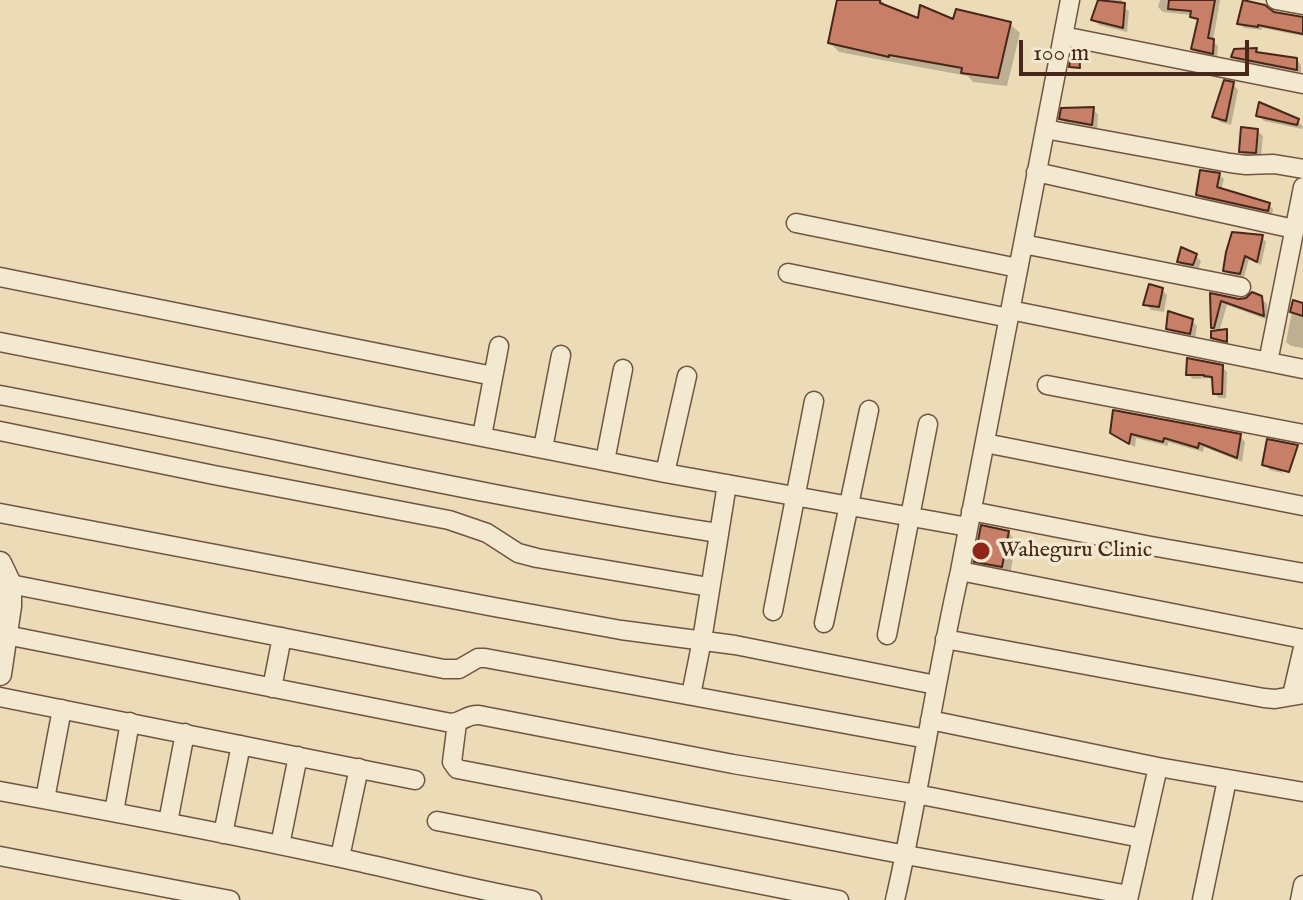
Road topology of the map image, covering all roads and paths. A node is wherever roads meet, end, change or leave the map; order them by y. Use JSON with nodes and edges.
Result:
{"nodes":[{"id":1,"x":1070,"y":0,"type":"edge"},
{"id":2,"x":1276,"y":0,"type":"edge"},
{"id":3,"x":1303,"y":5,"type":"edge"},
{"id":4,"x":1063,"y":36,"type":"junction"},
{"id":5,"x":1303,"y":84,"type":"edge"},
{"id":6,"x":1045,"y":129,"type":"junction"},
{"id":7,"x":1303,"y":169,"type":"edge"},
{"id":8,"x":1036,"y":172,"type":"junction"},
{"id":9,"x":1303,"y":187,"type":"edge"},
{"id":10,"x":796,"y":223,"type":"dead end"},
{"id":11,"x":1294,"y":229,"type":"junction"},
{"id":12,"x":1023,"y":244,"type":"junction"},
{"id":13,"x":1018,"y":268,"type":"junction"},
{"id":14,"x":788,"y":273,"type":"dead end"},
{"id":15,"x":0,"y":277,"type":"edge"},
{"id":16,"x":1241,"y":287,"type":"dead end"},
{"id":17,"x":1009,"y":314,"type":"junction"},
{"id":18,"x":0,"y":342,"type":"edge"},
{"id":19,"x":499,"y":346,"type":"dead end"},
{"id":20,"x":561,"y":355,"type":"dead end"},
{"id":21,"x":1268,"y":362,"type":"junction"},
{"id":22,"x":623,"y":369,"type":"dead end"},
{"id":23,"x":1303,"y":369,"type":"edge"},
{"id":24,"x":493,"y":376,"type":"junction"},
{"id":25,"x":687,"y":376,"type":"dead end"},
{"id":26,"x":1047,"y":385,"type":"dead end"},
{"id":27,"x":0,"y":395,"type":"edge"},
{"id":28,"x":814,"y":401,"type":"dead end"},
{"id":29,"x":869,"y":410,"type":"dead end"},
{"id":30,"x":928,"y":424,"type":"dead end"},
{"id":31,"x":0,"y":431,"type":"edge"},
{"id":32,"x":1303,"y":434,"type":"edge"},
{"id":33,"x":482,"y":436,"type":"junction"},
{"id":34,"x":985,"y":443,"type":"junction"},
{"id":35,"x":543,"y":448,"type":"junction"},
{"id":36,"x":605,"y":461,"type":"junction"},
{"id":37,"x":665,"y":473,"type":"junction"},
{"id":38,"x":727,"y":484,"type":"junction"},
{"id":39,"x":796,"y":497,"type":"junction"},
{"id":40,"x":849,"y":506,"type":"junction"},
{"id":41,"x":1303,"y":506,"type":"edge"},
{"id":42,"x":0,"y":513,"type":"edge"},
{"id":43,"x":910,"y":517,"type":"junction"},
{"id":44,"x":969,"y":519,"type":"junction"},
{"id":45,"x":718,"y":533,"type":"junction"},
{"id":46,"x":0,"y":563,"type":"edge"},
{"id":47,"x":960,"y":571,"type":"junction"},
{"id":48,"x":1303,"y":573,"type":"edge"},
{"id":49,"x":5,"y":583,"type":"edge"},
{"id":50,"x":709,"y":587,"type":"junction"},
{"id":51,"x":773,"y":611,"type":"dead end"},
{"id":52,"x":824,"y":623,"type":"dead end"},
{"id":53,"x":6,"y":635,"type":"junction"},
{"id":54,"x":887,"y":635,"type":"dead end"},
{"id":55,"x":282,"y":637,"type":"junction"},
{"id":56,"x":945,"y":639,"type":"junction"},
{"id":57,"x":1303,"y":639,"type":"edge"},
{"id":58,"x":702,"y":640,"type":"junction"},
{"id":59,"x":1303,"y":648,"type":"edge"},
{"id":60,"x":0,"y":674,"type":"edge"},
{"id":61,"x":936,"y":685,"type":"junction"},
{"id":62,"x":272,"y":688,"type":"junction"},
{"id":63,"x":1297,"y":694,"type":"edge"},
{"id":64,"x":691,"y":695,"type":"junction"},
{"id":65,"x":0,"y":697,"type":"edge"},
{"id":66,"x":62,"y":709,"type":"junction"},
{"id":67,"x":930,"y":720,"type":"junction"},
{"id":68,"x":130,"y":722,"type":"junction"},
{"id":69,"x":457,"y":723,"type":"junction"},
{"id":70,"x":185,"y":733,"type":"junction"},
{"id":71,"x":927,"y":739,"type":"junction"},
{"id":72,"x":241,"y":745,"type":"junction"},
{"id":73,"x":298,"y":756,"type":"junction"},
{"id":74,"x":1158,"y":767,"type":"junction"},
{"id":75,"x":359,"y":768,"type":"junction"},
{"id":76,"x":415,"y":780,"type":"dead end"},
{"id":77,"x":1227,"y":780,"type":"junction"},
{"id":78,"x":0,"y":791,"type":"edge"},
{"id":79,"x":1303,"y":792,"type":"edge"},
{"id":80,"x":916,"y":794,"type":"junction"},
{"id":81,"x":45,"y":799,"type":"junction"},
{"id":82,"x":114,"y":812,"type":"junction"},
{"id":83,"x":437,"y":821,"type":"dead end"},
{"id":84,"x":168,"y":822,"type":"junction"},
{"id":85,"x":223,"y":834,"type":"junction"},
{"id":86,"x":1141,"y":838,"type":"junction"},
{"id":87,"x":280,"y":845,"type":"junction"},
{"id":88,"x":906,"y":855,"type":"junction"},
{"id":89,"x":0,"y":856,"type":"edge"},
{"id":90,"x":340,"y":857,"type":"junction"},
{"id":91,"x":1303,"y":885,"type":"edge"},
{"id":92,"x":1128,"y":898,"type":"edge"},
{"id":93,"x":230,"y":900,"type":"edge"},
{"id":94,"x":532,"y":900,"type":"edge"},
{"id":95,"x":839,"y":900,"type":"edge"},
{"id":96,"x":895,"y":900,"type":"edge"},
{"id":97,"x":1202,"y":900,"type":"edge"},
{"id":98,"x":1300,"y":900,"type":"edge"}],
"edges":[{"from":1,"to":4,"type":"street"},
{"from":2,"to":3,"type":"street"},
{"from":4,"to":5,"type":"street"},
{"from":4,"to":6,"type":"street"},
{"from":6,"to":7,"type":"street"},
{"from":6,"to":8,"type":"street"},
{"from":8,"to":11,"type":"street"},
{"from":8,"to":12,"type":"street"},
{"from":9,"to":11,"type":"street"},
{"from":10,"to":13,"type":"street"},
{"from":11,"to":21,"type":"street"},
{"from":12,"to":13,"type":"street"},
{"from":12,"to":16,"type":"street"},
{"from":13,"to":17,"type":"street"},
{"from":14,"to":17,"type":"street"},
{"from":15,"to":24,"type":"street"},
{"from":17,"to":21,"type":"street"},
{"from":17,"to":34,"type":"street"},
{"from":18,"to":33,"type":"street"},
{"from":19,"to":24,"type":"street"},
{"from":20,"to":35,"type":"street"},
{"from":21,"to":23,"type":"street"},
{"from":22,"to":36,"type":"street"},
{"from":24,"to":33,"type":"street"},
{"from":25,"to":37,"type":"street"},
{"from":26,"to":32,"type":"street"},
{"from":27,"to":45,"type":"street"},
{"from":28,"to":39,"type":"street"},
{"from":29,"to":40,"type":"street"},
{"from":30,"to":43,"type":"street"},
{"from":31,"to":50,"type":"street"},
{"from":33,"to":35,"type":"street"},
{"from":34,"to":41,"type":"street"},
{"from":34,"to":44,"type":"street"},
{"from":35,"to":36,"type":"street"},
{"from":36,"to":37,"type":"street"},
{"from":37,"to":38,"type":"street"},
{"from":38,"to":39,"type":"street"},
{"from":38,"to":45,"type":"street"},
{"from":39,"to":40,"type":"street"},
{"from":39,"to":51,"type":"street"},
{"from":40,"to":43,"type":"street"},
{"from":40,"to":52,"type":"street"},
{"from":42,"to":58,"type":"street"},
{"from":43,"to":44,"type":"street"},
{"from":43,"to":54,"type":"street"},
{"from":44,"to":47,"type":"street"},
{"from":44,"to":48,"type":"street"},
{"from":45,"to":50,"type":"street"},
{"from":46,"to":49,"type":"street"},
{"from":47,"to":56,"type":"street"},
{"from":47,"to":57,"type":"street"},
{"from":49,"to":53,"type":"street"},
{"from":49,"to":55,"type":"street"},
{"from":50,"to":58,"type":"street"},
{"from":53,"to":60,"type":"street"},
{"from":53,"to":62,"type":"street"},
{"from":55,"to":62,"type":"street"},
{"from":55,"to":64,"type":"street"},
{"from":56,"to":61,"type":"street"},
{"from":56,"to":63,"type":"street"},
{"from":58,"to":61,"type":"street"},
{"from":58,"to":64,"type":"street"},
{"from":59,"to":63,"type":"street"},
{"from":61,"to":67,"type":"street"},
{"from":62,"to":69,"type":"street"},
{"from":64,"to":71,"type":"street"},
{"from":65,"to":66,"type":"street"},
{"from":66,"to":68,"type":"street"},
{"from":66,"to":81,"type":"street"},
{"from":67,"to":71,"type":"street"},
{"from":67,"to":74,"type":"street"},
{"from":68,"to":70,"type":"street"},
{"from":68,"to":82,"type":"street"},
{"from":69,"to":80,"type":"street"},
{"from":69,"to":88,"type":"street"},
{"from":70,"to":72,"type":"street"},
{"from":70,"to":84,"type":"street"},
{"from":71,"to":80,"type":"street"},
{"from":72,"to":73,"type":"street"},
{"from":72,"to":85,"type":"street"},
{"from":73,"to":75,"type":"street"},
{"from":73,"to":87,"type":"street"},
{"from":74,"to":77,"type":"street"},
{"from":74,"to":86,"type":"street"},
{"from":75,"to":76,"type":"street"},
{"from":75,"to":90,"type":"street"},
{"from":77,"to":79,"type":"street"},
{"from":77,"to":97,"type":"street"},
{"from":78,"to":81,"type":"street"},
{"from":80,"to":86,"type":"street"},
{"from":80,"to":88,"type":"street"},
{"from":81,"to":82,"type":"street"},
{"from":82,"to":84,"type":"street"},
{"from":83,"to":95,"type":"street"},
{"from":84,"to":85,"type":"street"},
{"from":85,"to":87,"type":"street"},
{"from":86,"to":92,"type":"street"},
{"from":87,"to":90,"type":"street"},
{"from":88,"to":92,"type":"street"},
{"from":88,"to":96,"type":"street"},
{"from":89,"to":93,"type":"street"},
{"from":90,"to":94,"type":"street"},
{"from":91,"to":98,"type":"street"}]}
